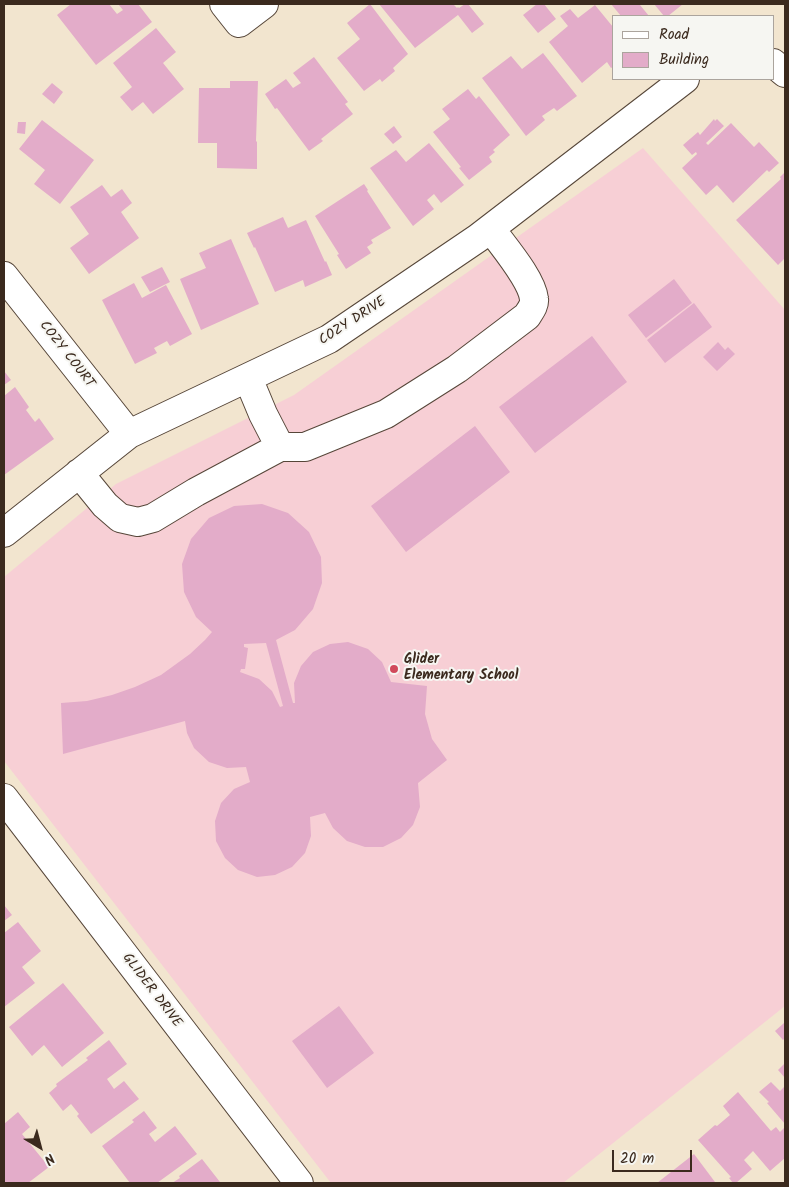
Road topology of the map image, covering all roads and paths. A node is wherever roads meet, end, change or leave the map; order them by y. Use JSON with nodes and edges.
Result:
{"nodes":[{"id":1,"x":224,"y":4,"type":"edge"},
{"id":2,"x":264,"y":4,"type":"edge"},
{"id":3,"x":774,"y":63,"type":"edge"},
{"id":4,"x":785,"y":73,"type":"edge"},
{"id":5,"x":684,"y":80,"type":"edge"},
{"id":6,"x":491,"y":229,"type":"junction"},
{"id":7,"x":4,"y":276,"type":"edge"},
{"id":8,"x":248,"y":378,"type":"junction"},
{"id":9,"x":129,"y":434,"type":"junction"},
{"id":10,"x":280,"y":447,"type":"junction"},
{"id":11,"x":79,"y":473,"type":"junction"},
{"id":12,"x":4,"y":533,"type":"edge"},
{"id":13,"x":4,"y":798,"type":"edge"},
{"id":14,"x":299,"y":1183,"type":"edge"}],
"edges":[{"from":1,"to":2,"type":"street"},
{"from":3,"to":4,"type":"street"},
{"from":5,"to":6,"type":"street","name":"COZY DRIVE"},
{"from":6,"to":8,"type":"street","name":"COZY DRIVE"},
{"from":6,"to":10,"type":"street"},
{"from":7,"to":9,"type":"street","name":"COZY COURT"},
{"from":8,"to":9,"type":"street","name":"COZY DRIVE"},
{"from":8,"to":10,"type":"street"},
{"from":9,"to":11,"type":"street","name":"COZY DRIVE"},
{"from":10,"to":11,"type":"street"},
{"from":11,"to":12,"type":"street","name":"COZY DRIVE"},
{"from":13,"to":14,"type":"street","name":"GLIDER DRIVE"}]}
